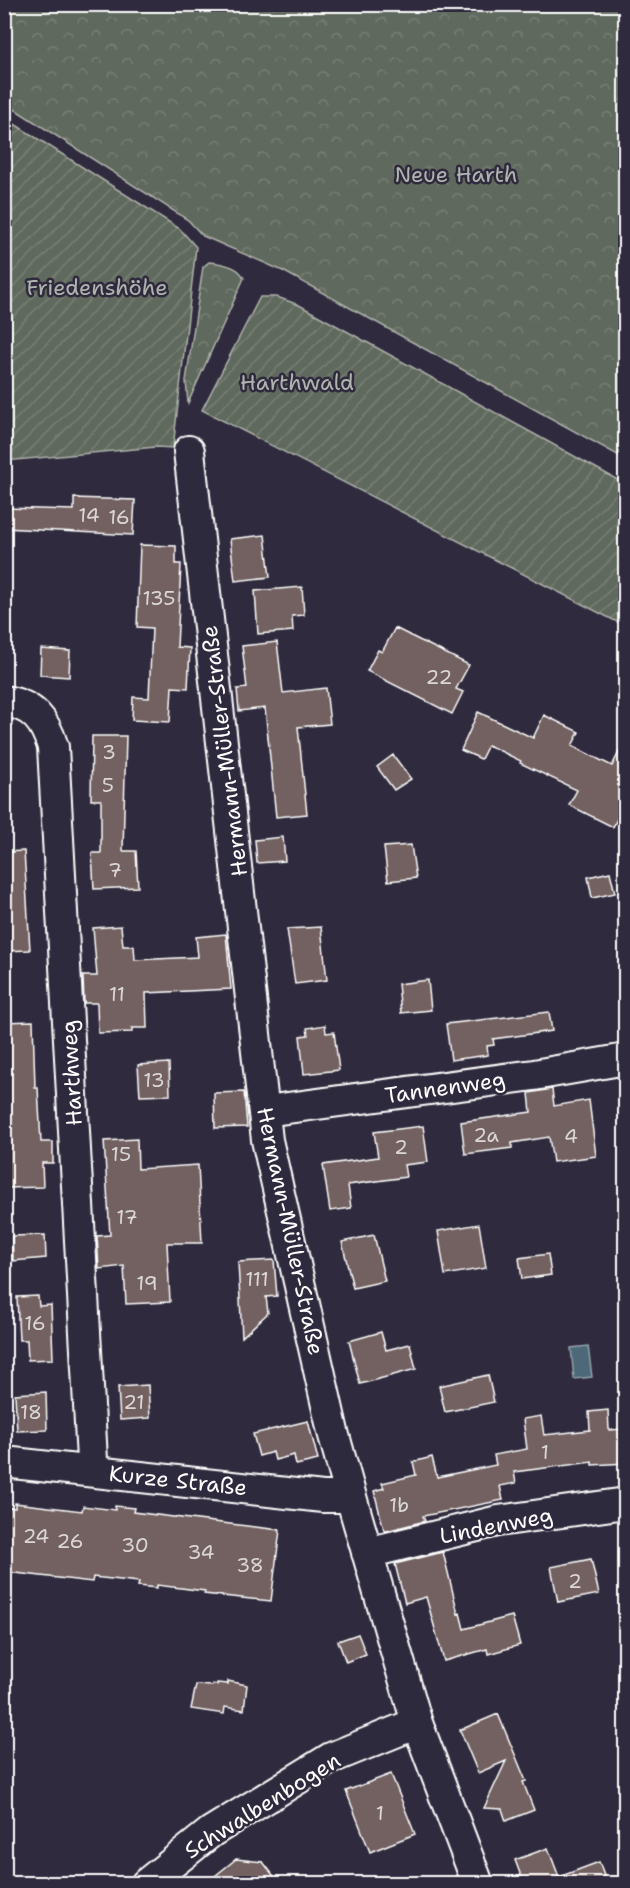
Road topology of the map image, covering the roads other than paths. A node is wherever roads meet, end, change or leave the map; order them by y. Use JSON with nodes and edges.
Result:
{"nodes":[{"id":1,"x":189,"y":451,"type":"dead end"},
{"id":2,"x":4,"y":702,"type":"edge"},
{"id":3,"x":626,"y":1059,"type":"edge"},
{"id":4,"x":265,"y":1111,"type":"junction"},
{"id":5,"x":4,"y":1462,"type":"edge"},
{"id":6,"x":91,"y":1471,"type":"junction"},
{"id":7,"x":351,"y":1497,"type":"junction"},
{"id":8,"x":626,"y":1503,"type":"edge"},
{"id":9,"x":367,"y":1554,"type":"junction"},
{"id":10,"x":417,"y":1723,"type":"junction"},
{"id":11,"x":156,"y":1881,"type":"edge"},
{"id":12,"x":478,"y":1884,"type":"edge"}],
"edges":[{"from":1,"to":4,"type":"street","name":"Hermann-Müller-Straße"},
{"from":2,"to":6,"type":"street","name":"Harthweg"},
{"from":3,"to":4,"type":"street","name":"Tannenweg"},
{"from":4,"to":7,"type":"street","name":"Hermann-Müller-Straße"},
{"from":5,"to":6,"type":"street","name":"Kurze Straße"},
{"from":6,"to":7,"type":"street","name":"Kurze Straße"},
{"from":7,"to":9,"type":"street","name":"Hermann-Müller-Straße"},
{"from":8,"to":9,"type":"street","name":"Lindenweg"},
{"from":9,"to":10,"type":"street","name":"Hermann-Müller-Straße"},
{"from":10,"to":11,"type":"street","name":"Schwalbenbogen"},
{"from":10,"to":12,"type":"street","name":"Hermann-Müller-Straße"}]}
